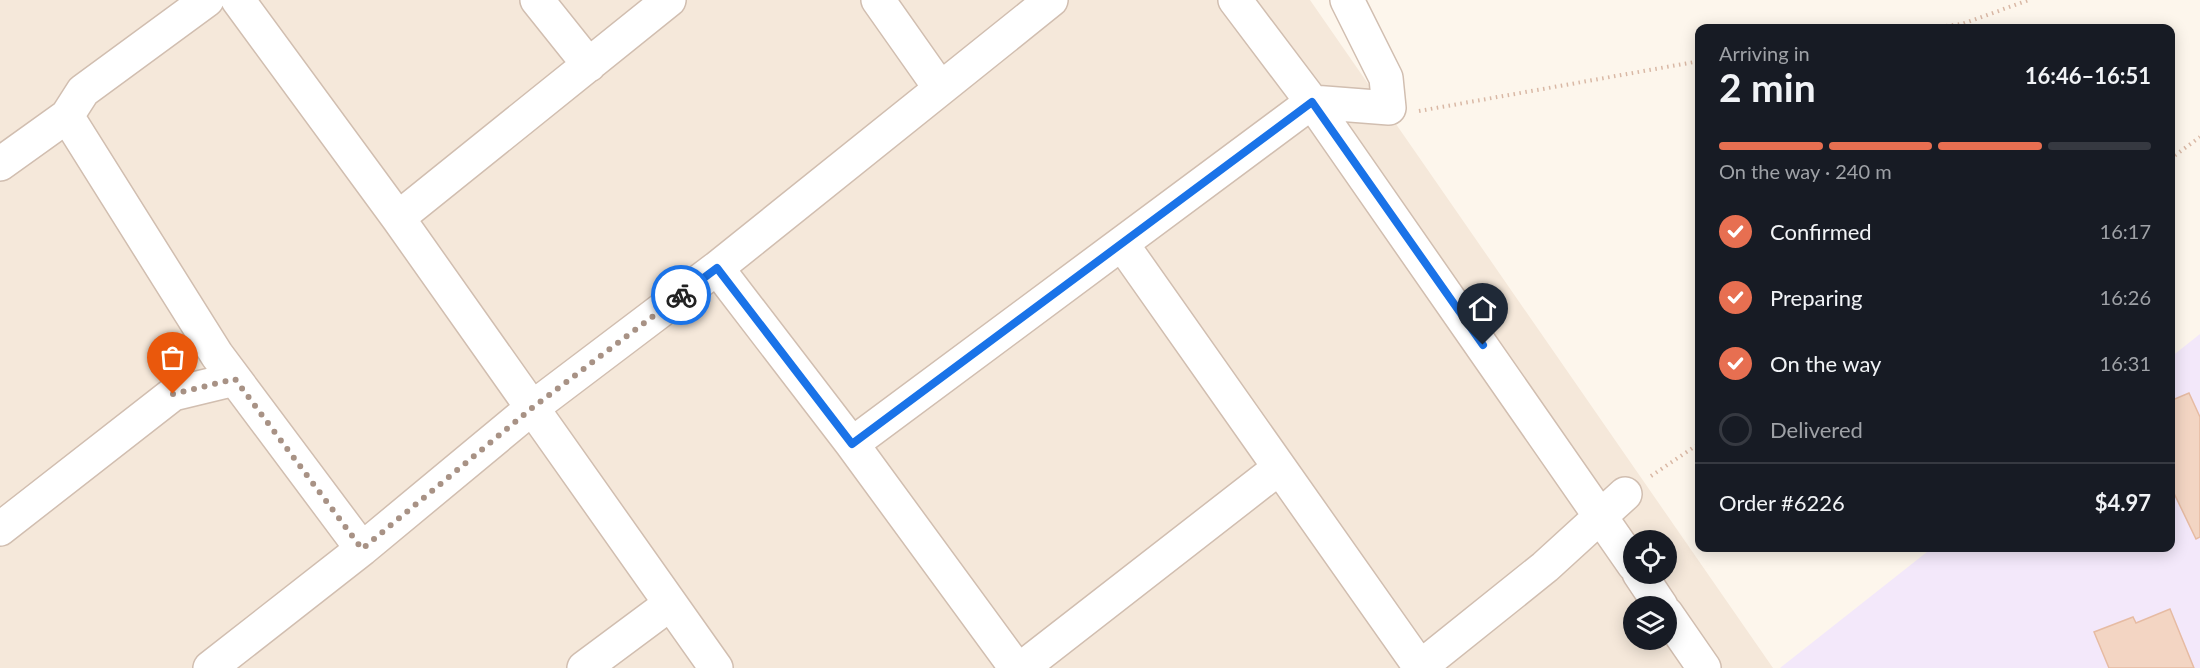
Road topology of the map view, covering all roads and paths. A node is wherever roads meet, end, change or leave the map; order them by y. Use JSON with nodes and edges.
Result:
{"nodes":[{"id":1,"x":207,"y":0,"type":"edge"},
{"id":2,"x":238,"y":0,"type":"edge"},
{"id":3,"x":537,"y":0,"type":"edge"},
{"id":4,"x":669,"y":0,"type":"edge"},
{"id":5,"x":878,"y":0,"type":"edge"},
{"id":6,"x":1051,"y":0,"type":"edge"},
{"id":7,"x":1234,"y":0,"type":"edge"},
{"id":8,"x":1347,"y":0,"type":"edge"},
{"id":9,"x":2029,"y":0,"type":"edge"},
{"id":10,"x":1962,"y":24,"type":"edge"},
{"id":11,"x":1695,"y":62,"type":"edge"},
{"id":12,"x":589,"y":65,"type":"junction"},
{"id":13,"x":940,"y":88,"type":"junction"},
{"id":14,"x":1312,"y":102,"type":"junction"},
{"id":15,"x":1389,"y":108,"type":"junction"},
{"id":16,"x":67,"y":116,"type":"junction"},
{"id":17,"x":2200,"y":137,"type":"edge"},
{"id":18,"x":2175,"y":155,"type":"edge"},
{"id":19,"x":0,"y":164,"type":"edge"},
{"id":20,"x":399,"y":218,"type":"junction"},
{"id":21,"x":1122,"y":244,"type":"junction"},
{"id":22,"x":717,"y":268,"type":"junction"},
{"id":23,"x":235,"y":379,"type":"junction"},
{"id":24,"x":532,"y":408,"type":"junction"},
{"id":25,"x":852,"y":444,"type":"junction"},
{"id":26,"x":1695,"y":446,"type":"edge"},
{"id":27,"x":1279,"y":468,"type":"junction"},
{"id":28,"x":1625,"y":494,"type":"joint"},
{"id":29,"x":1600,"y":517,"type":"junction"},
{"id":30,"x":0,"y":529,"type":"edge"},
{"id":31,"x":362,"y":549,"type":"junction"},
{"id":32,"x":1623,"y":550,"type":"edge"},
{"id":33,"x":670,"y":604,"type":"junction"},
{"id":34,"x":1677,"y":629,"type":"edge"},
{"id":35,"x":210,"y":668,"type":"edge"},
{"id":36,"x":584,"y":668,"type":"edge"},
{"id":37,"x":717,"y":668,"type":"edge"},
{"id":38,"x":1016,"y":668,"type":"edge"},
{"id":39,"x":1022,"y":668,"type":"edge"},
{"id":40,"x":1420,"y":668,"type":"edge"},
{"id":41,"x":1704,"y":668,"type":"edge"}],
"edges":[{"from":1,"to":16,"type":"street"},
{"from":2,"to":20,"type":"street"},
{"from":3,"to":12,"type":"street"},
{"from":4,"to":12,"type":"street"},
{"from":5,"to":13,"type":"street"},
{"from":6,"to":13,"type":"street"},
{"from":7,"to":14,"type":"street"},
{"from":8,"to":15,"type":"street"},
{"from":9,"to":10,"type":"path"},
{"from":11,"to":15,"type":"path"},
{"from":12,"to":20,"type":"street"},
{"from":13,"to":22,"type":"street"},
{"from":14,"to":15,"type":"street"},
{"from":14,"to":21,"type":"street"},
{"from":14,"to":29,"type":"street"},
{"from":16,"to":19,"type":"street"},
{"from":16,"to":23,"type":"street"},
{"from":17,"to":18,"type":"path"},
{"from":20,"to":24,"type":"street"},
{"from":21,"to":25,"type":"street"},
{"from":21,"to":27,"type":"street"},
{"from":22,"to":24,"type":"street"},
{"from":22,"to":25,"type":"street"},
{"from":23,"to":30,"type":"street"},
{"from":23,"to":31,"type":"street"},
{"from":24,"to":31,"type":"street"},
{"from":24,"to":33,"type":"street"},
{"from":25,"to":38,"type":"street"},
{"from":26,"to":28,"type":"path"},
{"from":27,"to":39,"type":"street"},
{"from":27,"to":40,"type":"street"},
{"from":28,"to":29,"type":"street"},
{"from":29,"to":32,"type":"street"},
{"from":29,"to":40,"type":"street"},
{"from":31,"to":35,"type":"street"},
{"from":33,"to":36,"type":"street"},
{"from":33,"to":37,"type":"street"},
{"from":34,"to":41,"type":"street"}]}
